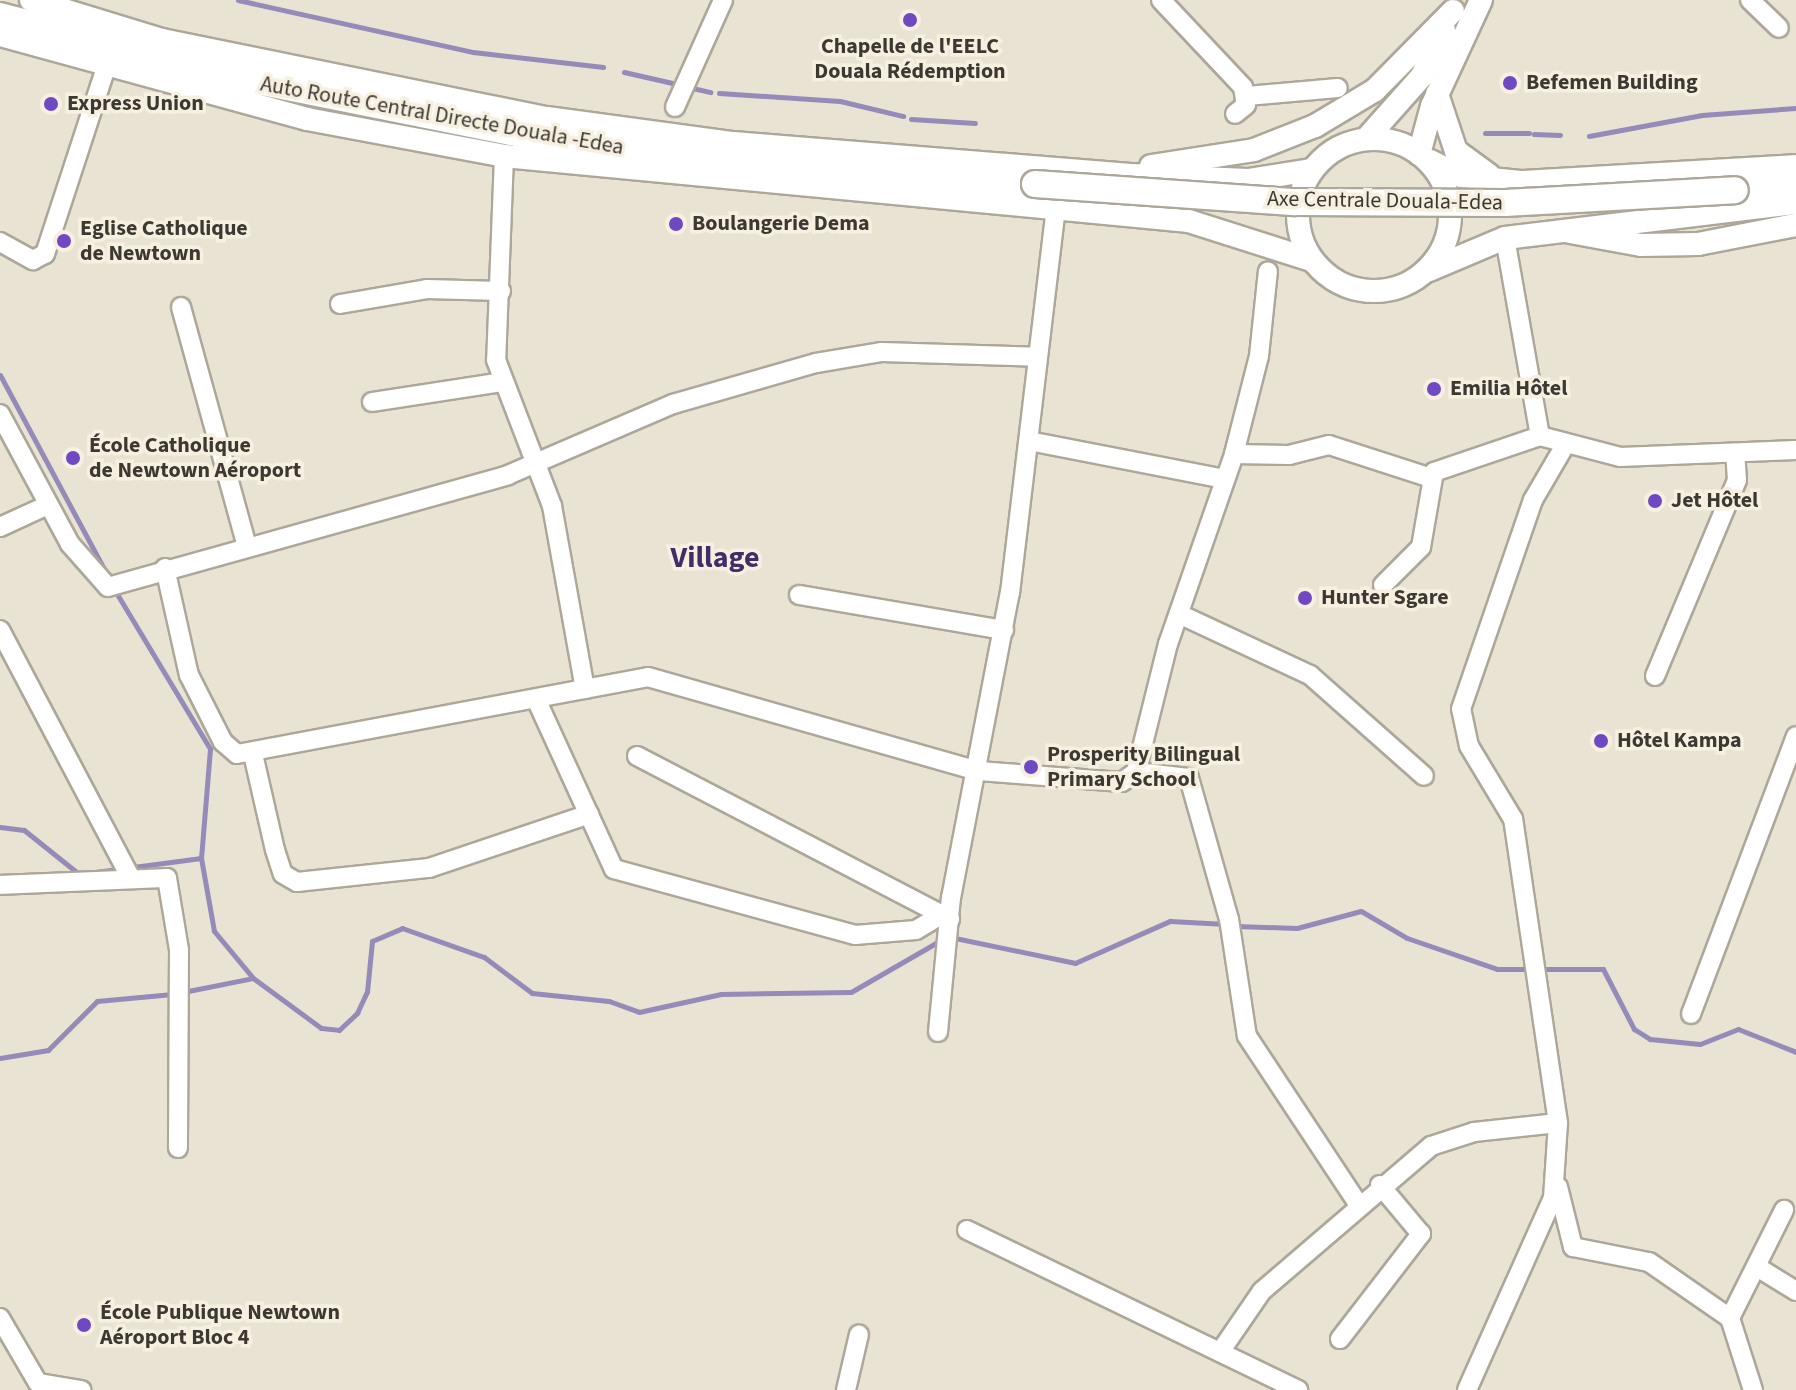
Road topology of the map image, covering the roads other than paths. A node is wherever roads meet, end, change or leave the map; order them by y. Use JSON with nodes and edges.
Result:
{"nodes":[{"id":1,"x":31,"y":0,"type":"edge"},
{"id":2,"x":723,"y":0,"type":"edge"},
{"id":3,"x":1161,"y":0,"type":"edge"},
{"id":4,"x":1481,"y":0,"type":"edge"},
{"id":5,"x":1750,"y":0,"type":"edge"},
{"id":6,"x":1456,"y":6,"type":"edge"},
{"id":7,"x":0,"y":16,"type":"edge"},
{"id":8,"x":1779,"y":28,"type":"dead end"},
{"id":9,"x":0,"y":35,"type":"edge"},
{"id":10,"x":106,"y":67,"type":"junction"},
{"id":11,"x":1338,"y":88,"type":"dead end"},
{"id":12,"x":1437,"y":94,"type":"junction"},
{"id":13,"x":1247,"y":96,"type":"junction"},
{"id":14,"x":675,"y":107,"type":"dead end"},
{"id":15,"x":1235,"y":114,"type":"dead end"},
{"id":16,"x":1366,"y":139,"type":"junction"},
{"id":17,"x":504,"y":156,"type":"junction"},
{"id":18,"x":1422,"y":156,"type":"junction"},
{"id":19,"x":1796,"y":166,"type":"edge"},
{"id":20,"x":1312,"y":170,"type":"junction"},
{"id":21,"x":1110,"y":173,"type":"junction"},
{"id":22,"x":1505,"y":181,"type":"junction"},
{"id":23,"x":1035,"y":184,"type":"joint"},
{"id":24,"x":1796,"y":186,"type":"edge"},
{"id":25,"x":1796,"y":203,"type":"edge"},
{"id":26,"x":1056,"y":210,"type":"junction"},
{"id":27,"x":1796,"y":225,"type":"edge"},
{"id":28,"x":1557,"y":229,"type":"junction"},
{"id":29,"x":1505,"y":238,"type":"junction"},
{"id":30,"x":0,"y":242,"type":"edge"},
{"id":31,"x":1311,"y":260,"type":"junction"},
{"id":32,"x":1268,"y":271,"type":"dead end"},
{"id":33,"x":1424,"y":272,"type":"junction"},
{"id":34,"x":501,"y":291,"type":"junction"},
{"id":35,"x":340,"y":304,"type":"dead end"},
{"id":36,"x":181,"y":307,"type":"dead end"},
{"id":37,"x":1037,"y":357,"type":"junction"},
{"id":38,"x":502,"y":382,"type":"junction"},
{"id":39,"x":372,"y":402,"type":"dead end"},
{"id":40,"x":0,"y":414,"type":"edge"},
{"id":41,"x":1540,"y":436,"type":"junction"},
{"id":42,"x":1029,"y":441,"type":"junction"},
{"id":43,"x":1564,"y":447,"type":"junction"},
{"id":44,"x":1796,"y":450,"type":"edge"},
{"id":45,"x":1234,"y":454,"type":"junction"},
{"id":46,"x":1735,"y":454,"type":"junction"},
{"id":47,"x":537,"y":464,"type":"junction"},
{"id":48,"x":1431,"y":478,"type":"junction"},
{"id":49,"x":1225,"y":479,"type":"junction"},
{"id":50,"x":48,"y":505,"type":"junction"},
{"id":51,"x":0,"y":527,"type":"edge"},
{"id":52,"x":247,"y":547,"type":"junction"},
{"id":53,"x":165,"y":568,"type":"junction"},
{"id":54,"x":1383,"y":585,"type":"dead end"},
{"id":55,"x":799,"y":595,"type":"dead end"},
{"id":56,"x":1179,"y":614,"type":"junction"},
{"id":57,"x":0,"y":630,"type":"edge"},
{"id":58,"x":1004,"y":630,"type":"junction"},
{"id":59,"x":1655,"y":676,"type":"dead end"},
{"id":60,"x":585,"y":689,"type":"junction"},
{"id":61,"x":536,"y":699,"type":"junction"},
{"id":62,"x":1796,"y":736,"type":"edge"},
{"id":63,"x":253,"y":754,"type":"junction"},
{"id":64,"x":637,"y":756,"type":"dead end"},
{"id":65,"x":979,"y":771,"type":"junction"},
{"id":66,"x":1136,"y":772,"type":"junction"},
{"id":67,"x":1424,"y":776,"type":"dead end"},
{"id":68,"x":589,"y":814,"type":"junction"},
{"id":69,"x":131,"y":878,"type":"junction"},
{"id":70,"x":0,"y":885,"type":"edge"},
{"id":71,"x":946,"y":917,"type":"junction"},
{"id":72,"x":1691,"y":1014,"type":"dead end"},
{"id":73,"x":938,"y":1032,"type":"dead end"},
{"id":74,"x":1558,"y":1123,"type":"junction"},
{"id":75,"x":178,"y":1148,"type":"dead end"},
{"id":76,"x":1558,"y":1184,"type":"junction"},
{"id":77,"x":1380,"y":1185,"type":"junction"},
{"id":78,"x":1358,"y":1204,"type":"junction"},
{"id":79,"x":1784,"y":1210,"type":"dead end"},
{"id":80,"x":967,"y":1230,"type":"dead end"},
{"id":81,"x":1757,"y":1267,"type":"junction"},
{"id":82,"x":1796,"y":1291,"type":"edge"},
{"id":83,"x":0,"y":1318,"type":"edge"},
{"id":84,"x":1730,"y":1318,"type":"junction"},
{"id":85,"x":859,"y":1334,"type":"dead end"},
{"id":86,"x":1340,"y":1339,"type":"dead end"},
{"id":87,"x":1220,"y":1352,"type":"junction"},
{"id":88,"x":38,"y":1386,"type":"edge"},
{"id":89,"x":81,"y":1390,"type":"edge"},
{"id":90,"x":846,"y":1390,"type":"edge"},
{"id":91,"x":1298,"y":1390,"type":"edge"},
{"id":92,"x":1467,"y":1390,"type":"edge"},
{"id":93,"x":1753,"y":1390,"type":"edge"}],
"edges":[{"from":1,"to":21,"type":"main road"},
{"from":2,"to":14,"type":"street"},
{"from":3,"to":13,"type":"street"},
{"from":4,"to":12,"type":"main road"},
{"from":5,"to":8,"type":"street"},
{"from":6,"to":16,"type":"main road"},
{"from":6,"to":21,"type":"main road"},
{"from":7,"to":23,"type":"highway","name":"Auto Route Central Directe Douala -Edea"},
{"from":9,"to":10,"type":"main road"},
{"from":10,"to":17,"type":"main road"},
{"from":10,"to":30,"type":"street"},
{"from":11,"to":13,"type":"street"},
{"from":12,"to":18,"type":"main road"},
{"from":12,"to":22,"type":"main road"},
{"from":13,"to":15,"type":"street"},
{"from":16,"to":18,"type":"main road"},
{"from":16,"to":20,"type":"main road"},
{"from":17,"to":26,"type":"main road"},
{"from":17,"to":34,"type":"street"},
{"from":18,"to":22,"type":"main road"},
{"from":18,"to":33,"type":"main road"},
{"from":19,"to":22,"type":"main road"},
{"from":20,"to":21,"type":"main road"},
{"from":20,"to":31,"type":"main road"},
{"from":23,"to":24,"type":"highway","name":"Axe Centrale Douala-Edea","bridge":true},
{"from":25,"to":28,"type":"main road"},
{"from":26,"to":31,"type":"main road"},
{"from":26,"to":37,"type":"street"},
{"from":27,"to":28,"type":"main road"},
{"from":28,"to":29,"type":"main road"},
{"from":29,"to":33,"type":"main road"},
{"from":29,"to":41,"type":"street"},
{"from":31,"to":33,"type":"main road"},
{"from":32,"to":45,"type":"street"},
{"from":34,"to":35,"type":"street"},
{"from":34,"to":38,"type":"street"},
{"from":36,"to":52,"type":"street"},
{"from":37,"to":42,"type":"street"},
{"from":37,"to":47,"type":"street"},
{"from":38,"to":39,"type":"street"},
{"from":38,"to":47,"type":"street"},
{"from":40,"to":50,"type":"street"},
{"from":41,"to":43,"type":"street"},
{"from":41,"to":48,"type":"street"},
{"from":42,"to":49,"type":"street"},
{"from":42,"to":58,"type":"street"},
{"from":43,"to":46,"type":"street"},
{"from":43,"to":74,"type":"street"},
{"from":44,"to":46,"type":"street"},
{"from":45,"to":48,"type":"street"},
{"from":45,"to":49,"type":"street"},
{"from":46,"to":59,"type":"street"},
{"from":47,"to":52,"type":"street"},
{"from":47,"to":60,"type":"street"},
{"from":48,"to":54,"type":"street"},
{"from":49,"to":56,"type":"street"},
{"from":50,"to":51,"type":"street"},
{"from":50,"to":53,"type":"street"},
{"from":52,"to":53,"type":"street"},
{"from":53,"to":63,"type":"street"},
{"from":55,"to":58,"type":"street"},
{"from":56,"to":66,"type":"street"},
{"from":56,"to":67,"type":"street"},
{"from":57,"to":69,"type":"street"},
{"from":58,"to":65,"type":"street"},
{"from":60,"to":61,"type":"street"},
{"from":60,"to":65,"type":"street"},
{"from":61,"to":63,"type":"street"},
{"from":61,"to":68,"type":"street"},
{"from":62,"to":72,"type":"street"},
{"from":63,"to":68,"type":"street"},
{"from":64,"to":71,"type":"street"},
{"from":65,"to":66,"type":"street"},
{"from":65,"to":71,"type":"street"},
{"from":66,"to":78,"type":"street"},
{"from":68,"to":71,"type":"street"},
{"from":69,"to":70,"type":"street"},
{"from":69,"to":75,"type":"street"},
{"from":71,"to":73,"type":"street"},
{"from":74,"to":76,"type":"street"},
{"from":74,"to":77,"type":"street"},
{"from":76,"to":84,"type":"street"},
{"from":76,"to":92,"type":"street"},
{"from":77,"to":78,"type":"street"},
{"from":77,"to":86,"type":"street"},
{"from":78,"to":87,"type":"street"},
{"from":79,"to":81,"type":"street"},
{"from":80,"to":87,"type":"street"},
{"from":81,"to":82,"type":"street"},
{"from":81,"to":84,"type":"street"},
{"from":83,"to":88,"type":"street"},
{"from":84,"to":93,"type":"street"},
{"from":85,"to":90,"type":"street"},
{"from":87,"to":91,"type":"street"},
{"from":88,"to":89,"type":"street"}]}
